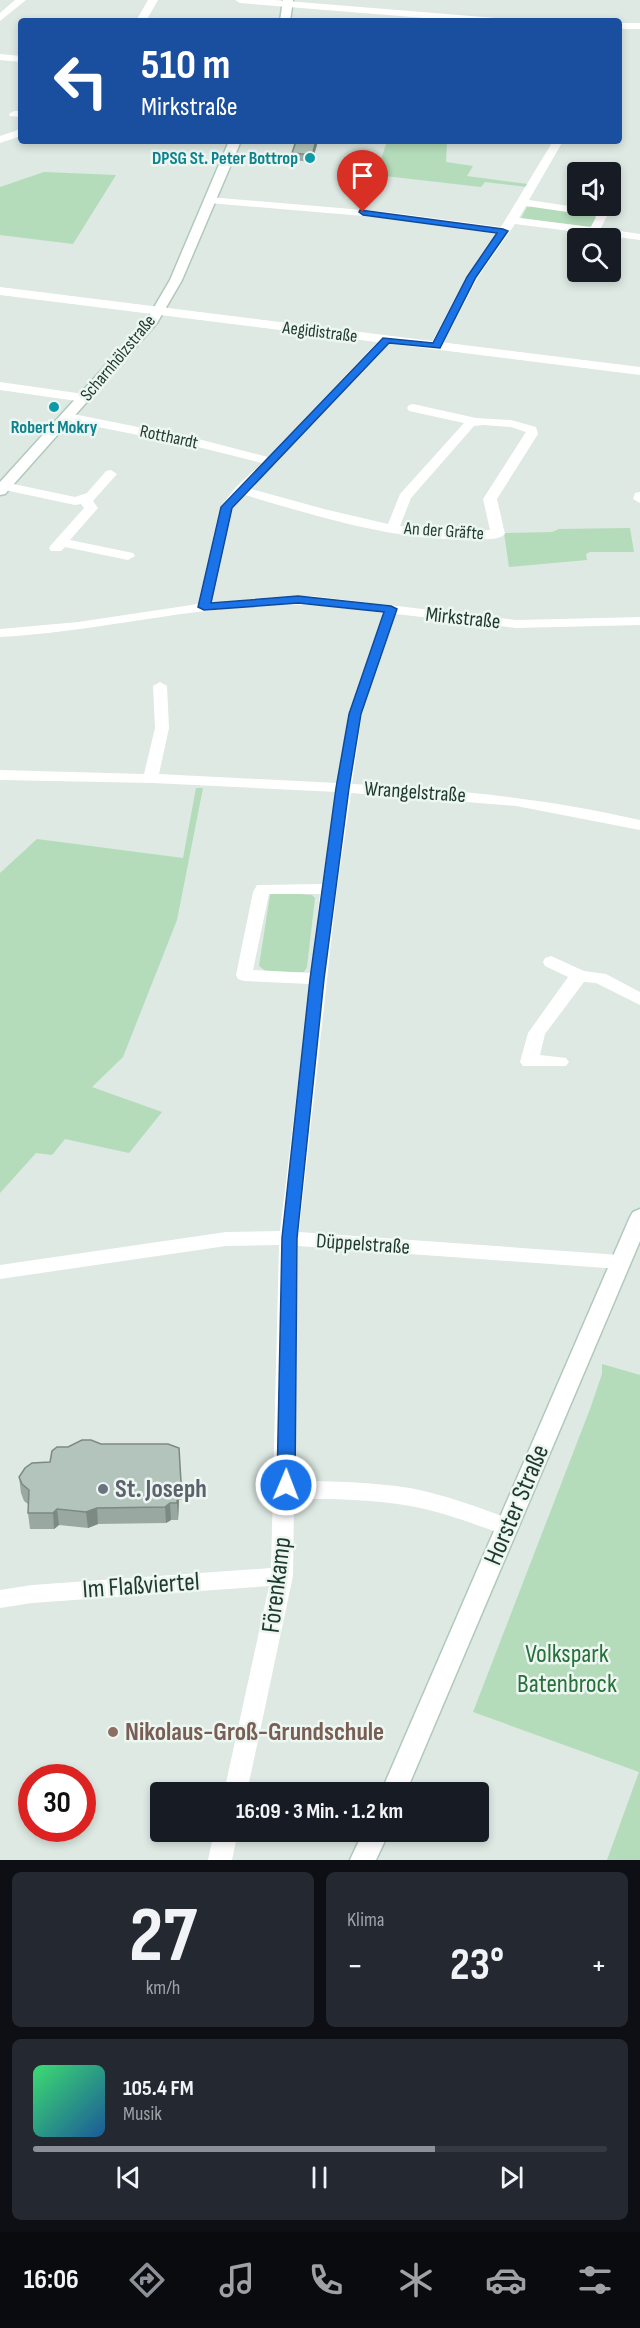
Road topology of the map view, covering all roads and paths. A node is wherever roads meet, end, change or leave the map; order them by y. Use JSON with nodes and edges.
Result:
{"nodes":[{"id":1,"x":21,"y":0,"type":"edge"},
{"id":2,"x":153,"y":0,"type":"edge"},
{"id":3,"x":240,"y":0,"type":"edge"},
{"id":4,"x":288,"y":2,"type":"edge"},
{"id":5,"x":0,"y":18,"type":"edge"},
{"id":6,"x":143,"y":18,"type":"edge"},
{"id":7,"x":285,"y":18,"type":"edge"},
{"id":8,"x":463,"y":18,"type":"edge"},
{"id":9,"x":622,"y":26,"type":"edge"},
{"id":10,"x":640,"y":26,"type":"edge"},
{"id":11,"x":0,"y":57,"type":"edge"},
{"id":12,"x":18,"y":60,"type":"edge"},
{"id":13,"x":18,"y":133,"type":"edge"},
{"id":14,"x":0,"y":140,"type":"edge"},
{"id":15,"x":234,"y":144,"type":"edge"},
{"id":16,"x":556,"y":144,"type":"edge"},
{"id":17,"x":209,"y":200,"type":"junction"},
{"id":18,"x":524,"y":202,"type":"junction"},
{"id":19,"x":512,"y":220,"type":"junction"},
{"id":20,"x":572,"y":228,"type":"edge"},
{"id":21,"x":596,"y":228,"type":"edge"},
{"id":22,"x":503,"y":231,"type":"junction"},
{"id":23,"x":621,"y":235,"type":"edge"},
{"id":24,"x":640,"y":237,"type":"edge"},
{"id":25,"x":0,"y":291,"type":"edge"},
{"id":26,"x":158,"y":311,"type":"junction"},
{"id":27,"x":386,"y":340,"type":"junction"},
{"id":28,"x":436,"y":346,"type":"junction"},
{"id":29,"x":640,"y":371,"type":"edge"},
{"id":30,"x":0,"y":386,"type":"edge"},
{"id":31,"x":84,"y":398,"type":"junction"},
{"id":32,"x":413,"y":408,"type":"dead end"},
{"id":33,"x":68,"y":417,"type":"junction"},
{"id":34,"x":474,"y":421,"type":"junction"},
{"id":35,"x":269,"y":461,"type":"junction"},
{"id":36,"x":111,"y":474,"type":"dead end"},
{"id":37,"x":2,"y":488,"type":"edge"},
{"id":38,"x":241,"y":490,"type":"junction"},
{"id":39,"x":85,"y":500,"type":"junction"},
{"id":40,"x":393,"y":527,"type":"junction"},
{"id":41,"x":128,"y":556,"type":"dead end"},
{"id":42,"x":204,"y":607,"type":"junction"},
{"id":43,"x":391,"y":609,"type":"junction"},
{"id":44,"x":640,"y":621,"type":"edge"},
{"id":45,"x":0,"y":633,"type":"edge"},
{"id":46,"x":160,"y":686,"type":"dead end"},
{"id":47,"x":0,"y":775,"type":"edge"},
{"id":48,"x":151,"y":778,"type":"junction"},
{"id":49,"x":343,"y":788,"type":"junction"},
{"id":50,"x":640,"y":825,"type":"edge"},
{"id":51,"x":329,"y":889,"type":"junction"},
{"id":52,"x":550,"y":962,"type":"dead end"},
{"id":53,"x":581,"y":976,"type":"junction"},
{"id":54,"x":317,"y":979,"type":"junction"},
{"id":55,"x":640,"y":999,"type":"edge"},
{"id":56,"x":560,"y":1062,"type":"dead end"},
{"id":57,"x":640,"y":1217,"type":"edge"},
{"id":58,"x":289,"y":1238,"type":"junction"},
{"id":59,"x":620,"y":1262,"type":"junction"},
{"id":60,"x":0,"y":1272,"type":"edge"},
{"id":61,"x":286,"y":1488,"type":"junction"},
{"id":62,"x":508,"y":1527,"type":"junction"},
{"id":63,"x":282,"y":1576,"type":"junction"},
{"id":64,"x":0,"y":1599,"type":"edge"},
{"id":65,"x":237,"y":1782,"type":"edge"},
{"id":66,"x":397,"y":1782,"type":"edge"},
{"id":67,"x":224,"y":1842,"type":"edge"},
{"id":68,"x":371,"y":1842,"type":"edge"},
{"id":69,"x":220,"y":1860,"type":"edge"},
{"id":70,"x":363,"y":1860,"type":"edge"}],
"edges":[{"from":1,"to":5,"type":"street"},
{"from":2,"to":6,"type":"street"},
{"from":3,"to":4,"type":"street"},
{"from":4,"to":7,"type":"main road"},
{"from":4,"to":8,"type":"street"},
{"from":9,"to":10,"type":"street"},
{"from":11,"to":12,"type":"street"},
{"from":13,"to":14,"type":"street"},
{"from":15,"to":17,"type":"main road","name":"Scharnhölzstraße"},
{"from":16,"to":18,"type":"street"},
{"from":17,"to":22,"type":"street"},
{"from":17,"to":26,"type":"main road","name":"Scharnhölzstraße"},
{"from":18,"to":19,"type":"street"},
{"from":18,"to":21,"type":"street"},
{"from":19,"to":20,"type":"street"},
{"from":19,"to":22,"type":"street"},
{"from":22,"to":28,"type":"street"},
{"from":23,"to":24,"type":"street"},
{"from":25,"to":26,"type":"main road","name":"Aegidistraße"},
{"from":26,"to":27,"type":"main road","name":"Aegidistraße"},
{"from":26,"to":31,"type":"main road","name":"Scharnhölzstraße"},
{"from":27,"to":28,"type":"main road","name":"Aegidistraße"},
{"from":27,"to":35,"type":"street"},
{"from":28,"to":29,"type":"main road","name":"Aegidistraße"},
{"from":30,"to":31,"type":"street"},
{"from":31,"to":33,"type":"main road","name":"Scharnhölzstraße"},
{"from":32,"to":34,"type":"street","name":"An der Gräfte"},
{"from":33,"to":35,"type":"street","name":"Rotthardt"},
{"from":33,"to":37,"type":"main road","name":"Scharnhölzstraße"},
{"from":34,"to":40,"type":"street","name":"An der Gräfte"},
{"from":34,"to":40,"type":"street","name":"An der Gräfte"},
{"from":35,"to":38,"type":"street"},
{"from":36,"to":39,"type":"street"},
{"from":37,"to":39,"type":"street"},
{"from":38,"to":40,"type":"street","name":"An der Gräfte"},
{"from":38,"to":42,"type":"street"},
{"from":39,"to":41,"type":"street"},
{"from":42,"to":43,"type":"street","name":"Mirkstraße"},
{"from":42,"to":45,"type":"street","name":"Mirkstraße"},
{"from":43,"to":44,"type":"street","name":"Mirkstraße"},
{"from":43,"to":49,"type":"street","name":"Förenkamp"},
{"from":46,"to":48,"type":"street"},
{"from":47,"to":48,"type":"street","name":"Wrangelstraße"},
{"from":48,"to":49,"type":"street","name":"Wrangelstraße"},
{"from":49,"to":50,"type":"street","name":"Wrangelstraße"},
{"from":49,"to":51,"type":"street","name":"Förenkamp"},
{"from":51,"to":54,"type":"street","name":"Förenkamp"},
{"from":51,"to":54,"type":"street"},
{"from":52,"to":53,"type":"street"},
{"from":53,"to":55,"type":"street"},
{"from":53,"to":56,"type":"street"},
{"from":54,"to":58,"type":"street","name":"Förenkamp"},
{"from":57,"to":59,"type":"main road","name":"Horster Straße"},
{"from":58,"to":59,"type":"street","name":"Düppelstraße"},
{"from":58,"to":60,"type":"street","name":"Düppelstraße"},
{"from":58,"to":61,"type":"street","name":"Förenkamp"},
{"from":59,"to":62,"type":"main road","name":"Horster Straße"},
{"from":61,"to":62,"type":"street"},
{"from":61,"to":63,"type":"street","name":"Förenkamp"},
{"from":62,"to":66,"type":"main road","name":"Horster Straße"},
{"from":63,"to":64,"type":"street","name":"Im Flaßviertel"},
{"from":63,"to":65,"type":"street","name":"Förenkamp"},
{"from":67,"to":69,"type":"street"},
{"from":68,"to":70,"type":"main road"}]}
